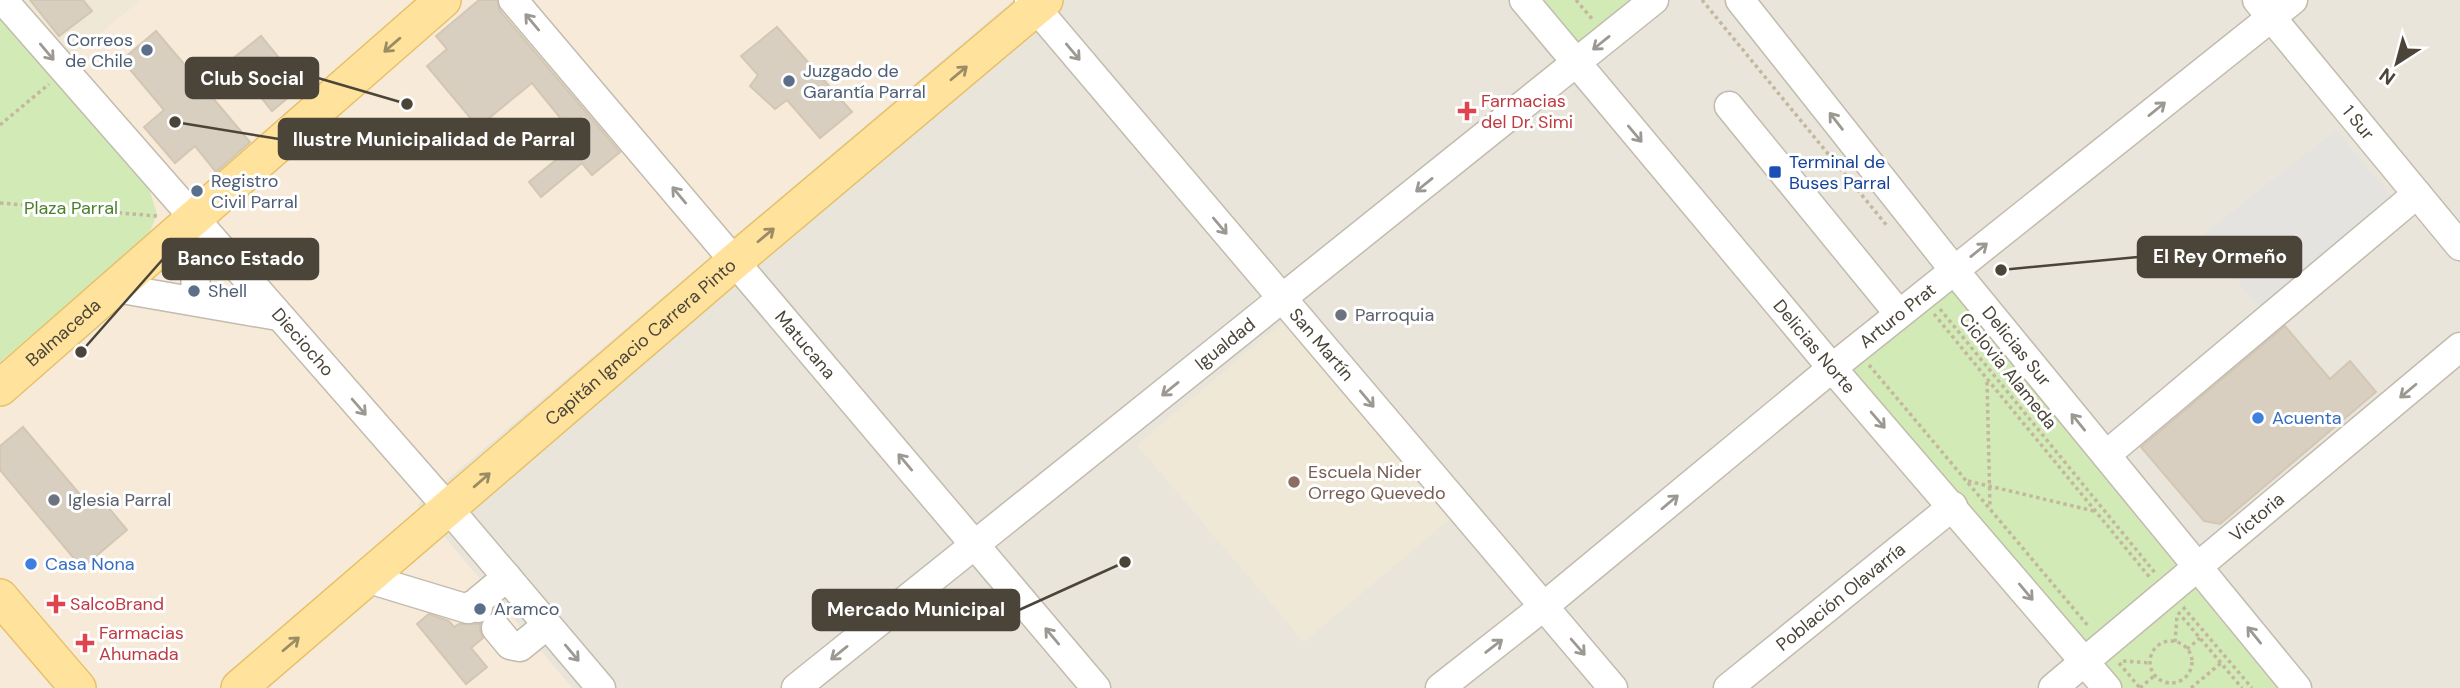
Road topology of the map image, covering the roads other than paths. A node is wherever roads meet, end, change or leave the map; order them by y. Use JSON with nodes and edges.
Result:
{"nodes":[{"id":1,"x":3,"y":0,"type":"edge"},
{"id":2,"x":443,"y":0,"type":"edge"},
{"id":3,"x":513,"y":0,"type":"edge"},
{"id":4,"x":1524,"y":0,"type":"edge"},
{"id":5,"x":1654,"y":0,"type":"edge"},
{"id":6,"x":1740,"y":0,"type":"edge"},
{"id":7,"x":1036,"y":3,"type":"edge"},
{"id":8,"x":2274,"y":6,"type":"edge"},
{"id":9,"x":1576,"y":63,"type":"junction"},
{"id":10,"x":1729,"y":106,"type":"dead end"},
{"id":11,"x":2417,"y":194,"type":"junction"},
{"id":12,"x":194,"y":220,"type":"junction"},
{"id":13,"x":2460,"y":246,"type":"edge"},
{"id":14,"x":735,"y":261,"type":"junction"},
{"id":15,"x":1954,"y":270,"type":"junction"},
{"id":16,"x":116,"y":288,"type":"junction"},
{"id":17,"x":1282,"y":299,"type":"junction"},
{"id":18,"x":196,"y":302,"type":"junction"},
{"id":19,"x":1899,"y":314,"type":"junction"},
{"id":20,"x":278,"y":316,"type":"junction"},
{"id":21,"x":2460,"y":347,"type":"edge"},
{"id":22,"x":1832,"y":368,"type":"junction"},
{"id":23,"x":0,"y":388,"type":"edge"},
{"id":24,"x":2106,"y":455,"type":"junction"},
{"id":25,"x":1953,"y":506,"type":"junction"},
{"id":26,"x":449,"y":509,"type":"junction"},
{"id":27,"x":975,"y":544,"type":"junction"},
{"id":28,"x":2198,"y":567,"type":"junction"},
{"id":29,"x":507,"y":577,"type":"junction"},
{"id":30,"x":369,"y":579,"type":"junction"},
{"id":31,"x":1543,"y":607,"type":"junction"},
{"id":32,"x":4,"y":616,"type":"edge"},
{"id":33,"x":487,"y":618,"type":"junction"},
{"id":34,"x":547,"y":625,"type":"junction"},
{"id":35,"x":2095,"y":653,"type":"junction"},
{"id":36,"x":51,"y":688,"type":"edge"},
{"id":37,"x":78,"y":688,"type":"edge"},
{"id":38,"x":239,"y":688,"type":"edge"},
{"id":39,"x":601,"y":688,"type":"edge"},
{"id":40,"x":796,"y":688,"type":"edge"},
{"id":41,"x":1096,"y":688,"type":"edge"},
{"id":42,"x":1440,"y":688,"type":"edge"},
{"id":43,"x":1613,"y":688,"type":"edge"},
{"id":44,"x":1728,"y":688,"type":"edge"},
{"id":45,"x":2053,"y":688,"type":"edge"},
{"id":46,"x":2108,"y":688,"type":"edge"},
{"id":47,"x":2297,"y":688,"type":"edge"}],
"edges":[{"from":1,"to":12,"type":"street","name":"Dieciocho","one_way":true},
{"from":2,"to":12,"type":"main road","name":"Balmaceda","one_way":true},
{"from":14,"to":3,"type":"street","name":"Matucana","one_way":true},
{"from":4,"to":9,"type":"street","name":"Delicias Norte"},
{"from":5,"to":9,"type":"street","name":"Igualdad","one_way":true},
{"from":15,"to":6,"type":"street","name":"Delicias Sur","one_way":true},
{"from":14,"to":7,"type":"main road","name":"Capitán Ignacio Carrera Pinto","one_way":true},
{"from":7,"to":17,"type":"street","name":"San Martín","one_way":true},
{"from":8,"to":11,"type":"street","name":"1 Sur"},
{"from":15,"to":8,"type":"street","name":"Arturo Prat","one_way":true},
{"from":9,"to":17,"type":"street","name":"Igualdad","one_way":true},
{"from":9,"to":22,"type":"street","name":"Delicias Norte","one_way":true},
{"from":10,"to":19,"type":"street"},
{"from":11,"to":13,"type":"street","name":"1 Sur"},
{"from":11,"to":24,"type":"street"},
{"from":12,"to":16,"type":"main road","name":"Balmaceda"},
{"from":12,"to":18,"type":"street"},
{"from":12,"to":20,"type":"street","name":"Dieciocho"},
{"from":26,"to":14,"type":"main road","name":"Capitán Ignacio Carrera Pinto","one_way":true},
{"from":27,"to":14,"type":"street","name":"Matucana","one_way":true},
{"from":15,"to":19,"type":"street","name":"Arturo Prat"},
{"from":24,"to":15,"type":"street","name":"Delicias Sur","one_way":true},
{"from":16,"to":18,"type":"street"},
{"from":16,"to":23,"type":"main road","name":"Balmaceda"},
{"from":17,"to":27,"type":"street","name":"Igualdad","one_way":true},
{"from":17,"to":31,"type":"street","name":"San Martín","one_way":true},
{"from":18,"to":20,"type":"street"},
{"from":19,"to":22,"type":"street","name":"Arturo Prat"},
{"from":20,"to":26,"type":"street","name":"Dieciocho","one_way":true},
{"from":21,"to":28,"type":"street","name":"Victoria","one_way":true},
{"from":22,"to":25,"type":"street","name":"Delicias Norte","one_way":true},
{"from":31,"to":22,"type":"street","name":"Arturo Prat","one_way":true},
{"from":24,"to":28,"type":"street","name":"Delicias Sur"},
{"from":25,"to":35,"type":"street","name":"Delicias Norte","one_way":true},
{"from":25,"to":44,"type":"street","name":"Población Olavarría"},
{"from":26,"to":29,"type":"street","name":"Dieciocho"},
{"from":26,"to":30,"type":"main road","name":"Capitán Ignacio Carrera Pinto"},
{"from":27,"to":40,"type":"street","name":"Igualdad","one_way":true},
{"from":41,"to":27,"type":"street","name":"Matucana","one_way":true},
{"from":28,"to":35,"type":"street","name":"Victoria"},
{"from":47,"to":28,"type":"street","name":"Delicias Sur","one_way":true},
{"from":29,"to":33,"type":"street"},
{"from":29,"to":34,"type":"street","name":"Dieciocho"},
{"from":30,"to":33,"type":"street"},
{"from":38,"to":30,"type":"main road","name":"Capitán Ignacio Carrera Pinto","one_way":true},
{"from":42,"to":31,"type":"street","name":"Arturo Prat","one_way":true},
{"from":31,"to":43,"type":"street","name":"San Martín","one_way":true},
{"from":32,"to":36,"type":"main road"},
{"from":32,"to":37,"type":"main road"},
{"from":33,"to":34,"type":"street"},
{"from":34,"to":39,"type":"street","name":"Dieciocho","one_way":true},
{"from":35,"to":45,"type":"street","name":"Victoria"},
{"from":35,"to":46,"type":"street","name":"Delicias Norte"}]}
